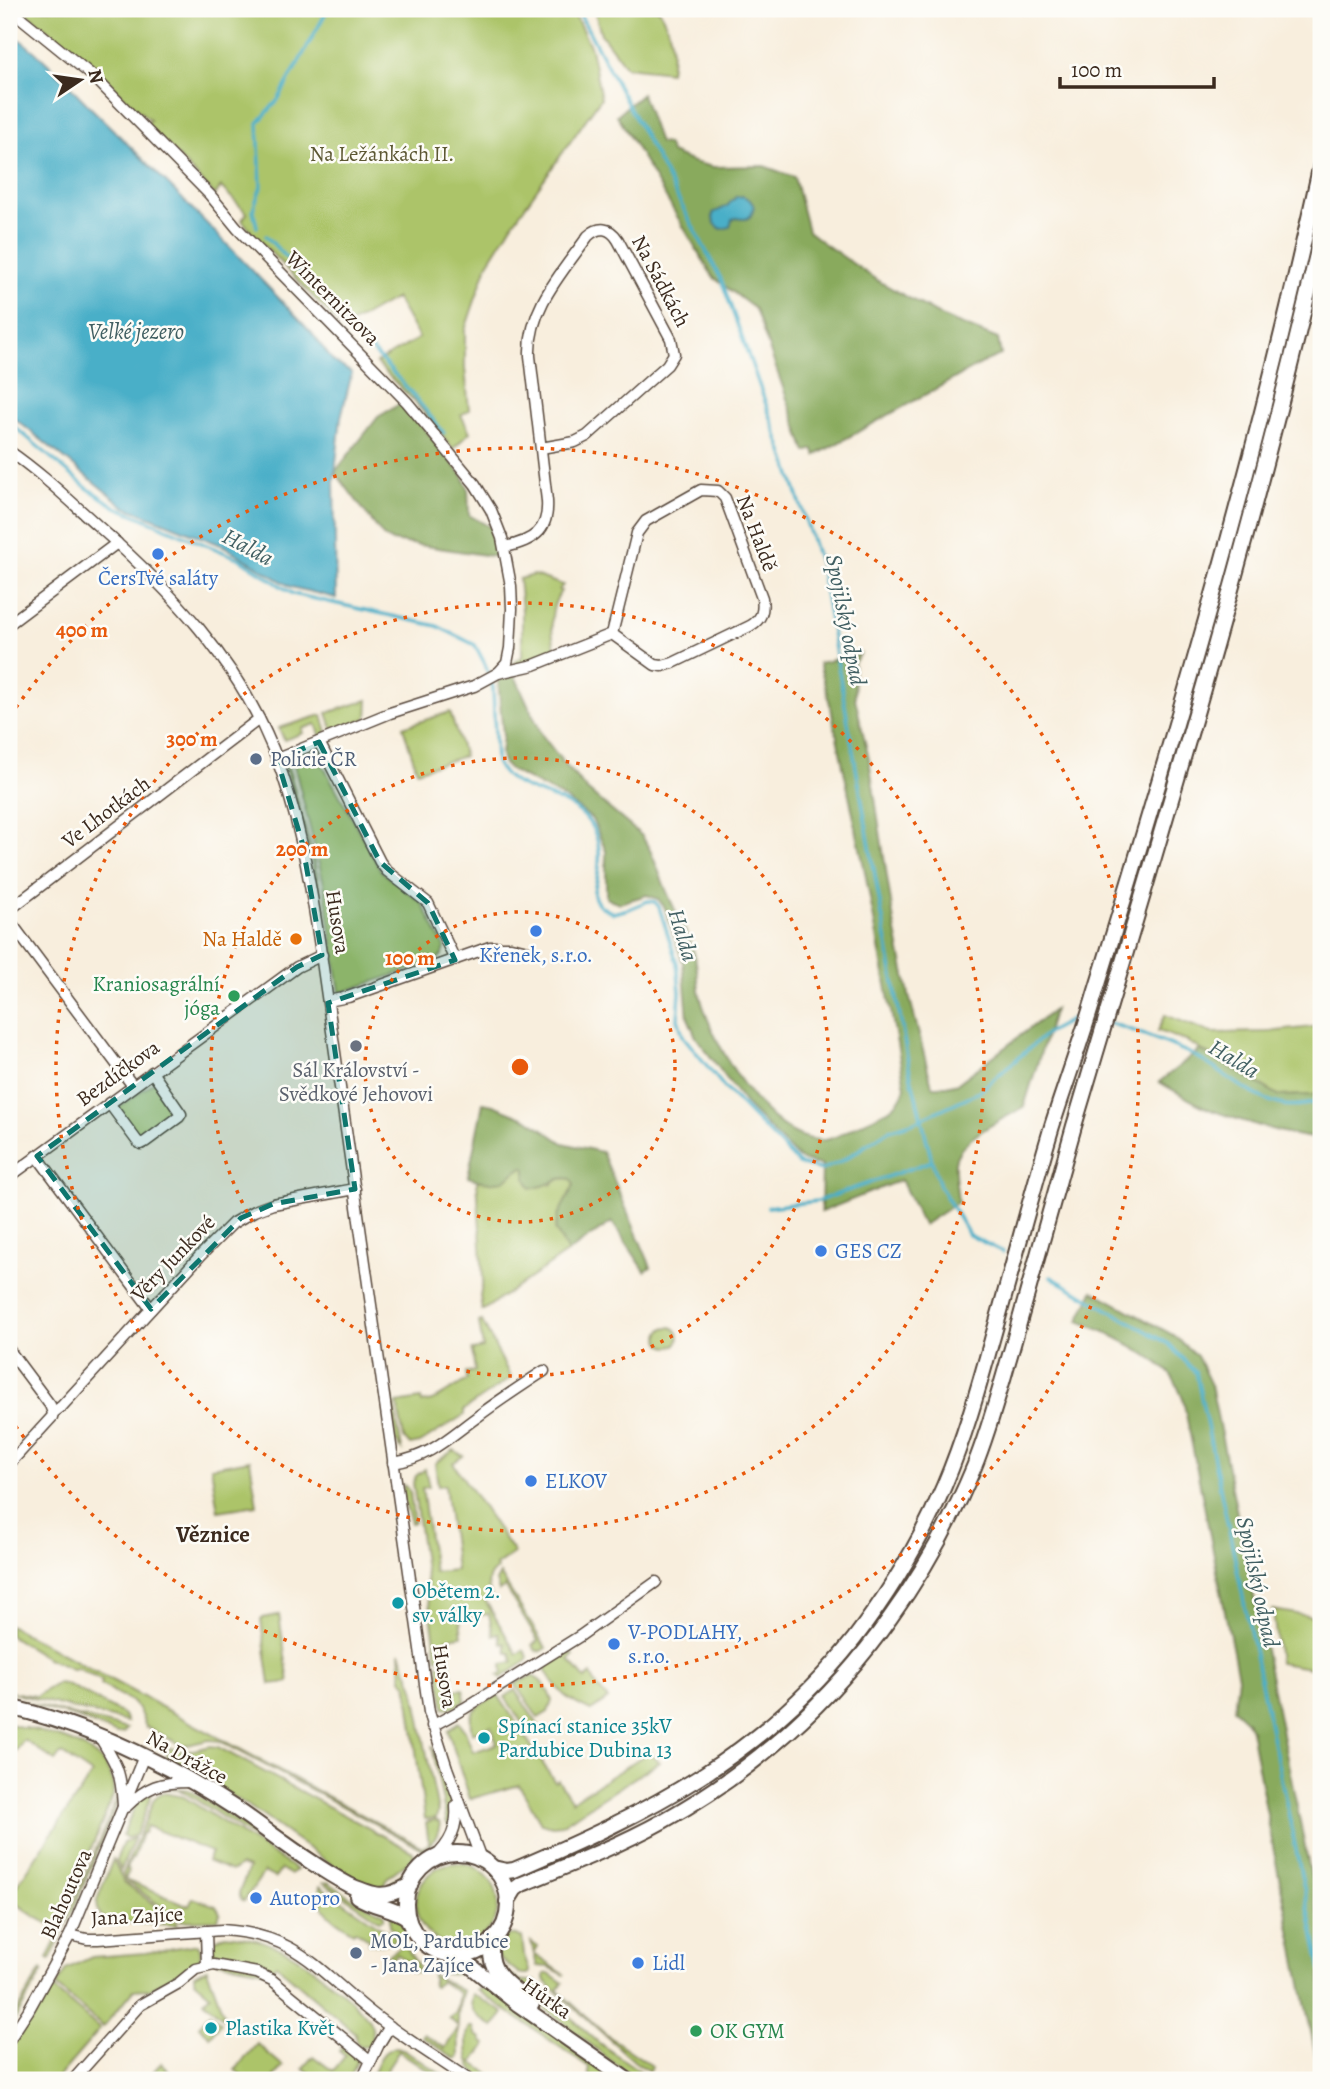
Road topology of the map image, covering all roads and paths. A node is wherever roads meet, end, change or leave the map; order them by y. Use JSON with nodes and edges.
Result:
{"nodes":[{"id":1,"x":10,"y":9,"type":"edge"},
{"id":2,"x":1321,"y":164,"type":"edge"},
{"id":3,"x":1321,"y":237,"type":"edge"},
{"id":4,"x":541,"y":448,"type":"junction"},
{"id":5,"x":9,"y":450,"type":"edge"},
{"id":6,"x":117,"y":543,"type":"junction"},
{"id":7,"x":505,"y":547,"type":"junction"},
{"id":8,"x":9,"y":624,"type":"edge"},
{"id":9,"x":612,"y":634,"type":"junction"},
{"id":10,"x":498,"y":673,"type":"junction"},
{"id":11,"x":260,"y":719,"type":"junction"},
{"id":12,"x":319,"y":742,"type":"junction"},
{"id":13,"x":277,"y":759,"type":"junction"},
{"id":14,"x":9,"y":910,"type":"edge"},
{"id":15,"x":9,"y":920,"type":"edge"},
{"id":16,"x":532,"y":952,"type":"dead end"},
{"id":17,"x":321,"y":955,"type":"junction"},
{"id":18,"x":455,"y":960,"type":"junction"},
{"id":19,"x":328,"y":1001,"type":"junction"},
{"id":20,"x":152,"y":1072,"type":"junction"},
{"id":21,"x":133,"y":1086,"type":"junction"},
{"id":22,"x":109,"y":1103,"type":"junction"},
{"id":23,"x":37,"y":1156,"type":"junction"},
{"id":24,"x":9,"y":1177,"type":"edge"},
{"id":25,"x":355,"y":1189,"type":"junction"},
{"id":26,"x":150,"y":1310,"type":"junction"},
{"id":27,"x":9,"y":1350,"type":"edge"},
{"id":28,"x":544,"y":1371,"type":"dead end"},
{"id":29,"x":53,"y":1413,"type":"junction"},
{"id":30,"x":393,"y":1463,"type":"junction"},
{"id":31,"x":9,"y":1464,"type":"edge"},
{"id":32,"x":656,"y":1582,"type":"dead end"},
{"id":33,"x":9,"y":1707,"type":"edge"},
{"id":34,"x":432,"y":1726,"type":"junction"},
{"id":35,"x":98,"y":1735,"type":"junction"},
{"id":36,"x":145,"y":1756,"type":"junction"},
{"id":37,"x":447,"y":1768,"type":"junction"},
{"id":38,"x":192,"y":1782,"type":"junction"},
{"id":39,"x":123,"y":1810,"type":"junction"},
{"id":40,"x":434,"y":1858,"type":"junction"},
{"id":41,"x":481,"y":1859,"type":"junction"},
{"id":42,"x":493,"y":1868,"type":"junction"},
{"id":43,"x":330,"y":1873,"type":"junction"},
{"id":44,"x":410,"y":1885,"type":"junction"},
{"id":45,"x":508,"y":1902,"type":"junction"},
{"id":46,"x":408,"y":1918,"type":"junction"},
{"id":47,"x":206,"y":1931,"type":"junction"},
{"id":48,"x":71,"y":1935,"type":"junction"},
{"id":49,"x":493,"y":1939,"type":"junction"},
{"id":50,"x":456,"y":1954,"type":"junction"},
{"id":51,"x":207,"y":1966,"type":"junction"},
{"id":52,"x":390,"y":2026,"type":"junction"},
{"id":53,"x":9,"y":2040,"type":"edge"},
{"id":54,"x":584,"y":2048,"type":"junction"},
{"id":55,"x":371,"y":2061,"type":"junction"},
{"id":56,"x":73,"y":2080,"type":"edge"},
{"id":57,"x":362,"y":2080,"type":"edge"},
{"id":58,"x":469,"y":2080,"type":"edge"},
{"id":59,"x":627,"y":2080,"type":"edge"}],
"edges":[{"from":1,"to":7,"type":"street","name":"Winternitzova"},
{"from":2,"to":42,"type":"main road"},
{"from":3,"to":45,"type":"main road"},
{"from":4,"to":4,"type":"street","name":"Na Sádkách"},
{"from":4,"to":7,"type":"street","name":"Na Sádkách"},
{"from":5,"to":6,"type":"street","name":"Husova"},
{"from":6,"to":8,"type":"street"},
{"from":6,"to":11,"type":"street","name":"Husova"},
{"from":7,"to":10,"type":"street","name":"Winternitzova"},
{"from":9,"to":9,"type":"street","name":"Na Haldě"},
{"from":9,"to":10,"type":"street"},
{"from":10,"to":12,"type":"street"},
{"from":11,"to":13,"type":"street","name":"Husova"},
{"from":11,"to":14,"type":"street","name":"Ve Lhotkách"},
{"from":12,"to":13,"type":"street"},
{"from":12,"to":18,"type":"street"},
{"from":13,"to":17,"type":"street","name":"Husova"},
{"from":15,"to":21,"type":"street"},
{"from":16,"to":18,"type":"street"},
{"from":17,"to":19,"type":"street","name":"Husova"},
{"from":17,"to":20,"type":"street","name":"Bezdíčkova"},
{"from":18,"to":19,"type":"street"},
{"from":19,"to":25,"type":"street","name":"Husova"},
{"from":20,"to":21,"type":"street","name":"Bezdíčkova"},
{"from":20,"to":22,"type":"street"},
{"from":21,"to":22,"type":"street","name":"Bezdíčkova"},
{"from":22,"to":23,"type":"street","name":"Bezdíčkova"},
{"from":23,"to":24,"type":"street","name":"Bezdíčkova"},
{"from":23,"to":26,"type":"street"},
{"from":25,"to":26,"type":"street","name":"Věry Junkové"},
{"from":25,"to":30,"type":"street","name":"Husova"},
{"from":26,"to":29,"type":"street","name":"Věry Junkové"},
{"from":27,"to":29,"type":"street"},
{"from":28,"to":30,"type":"street"},
{"from":29,"to":31,"type":"street","name":"Věry Junkové"},
{"from":30,"to":34,"type":"street","name":"Husova"},
{"from":32,"to":34,"type":"street"},
{"from":33,"to":35,"type":"main road","name":"Na Drážce"},
{"from":34,"to":37,"type":"street","name":"Husova"},
{"from":35,"to":36,"type":"main road","name":"Na Drážce"},
{"from":35,"to":39,"type":"street"},
{"from":36,"to":38,"type":"main road","name":"Na Drážce"},
{"from":36,"to":39,"type":"street","name":"Blahoutova"},
{"from":37,"to":40,"type":"street","name":"Husova"},
{"from":37,"to":41,"type":"street","name":"Husova"},
{"from":38,"to":39,"type":"street"},
{"from":38,"to":43,"type":"main road","name":"Na Drážce"},
{"from":39,"to":48,"type":"street","name":"Blahoutova"},
{"from":40,"to":41,"type":"main road"},
{"from":40,"to":44,"type":"main road","name":"Husova"},
{"from":41,"to":42,"type":"main road"},
{"from":42,"to":45,"type":"main road"},
{"from":43,"to":44,"type":"main road","name":"Na Drážce"},
{"from":43,"to":46,"type":"main road","name":"Na Drážce"},
{"from":44,"to":46,"type":"main road"},
{"from":45,"to":49,"type":"main road"},
{"from":46,"to":50,"type":"main road"},
{"from":47,"to":48,"type":"street","name":"Jana Zajíce"},
{"from":47,"to":51,"type":"street","name":"Jana Zajíce"},
{"from":47,"to":52,"type":"street","name":"Jana Zajíce"},
{"from":48,"to":53,"type":"street","name":"Blahoutova"},
{"from":49,"to":50,"type":"main road"},
{"from":49,"to":54,"type":"main road","name":"Hůrka"},
{"from":50,"to":54,"type":"main road","name":"Hůrka"},
{"from":51,"to":55,"type":"street"},
{"from":51,"to":56,"type":"street"},
{"from":52,"to":55,"type":"street"},
{"from":52,"to":58,"type":"street","name":"Jana Zajíce"},
{"from":54,"to":59,"type":"main road","name":"Hůrka"},
{"from":55,"to":57,"type":"street"}]}
